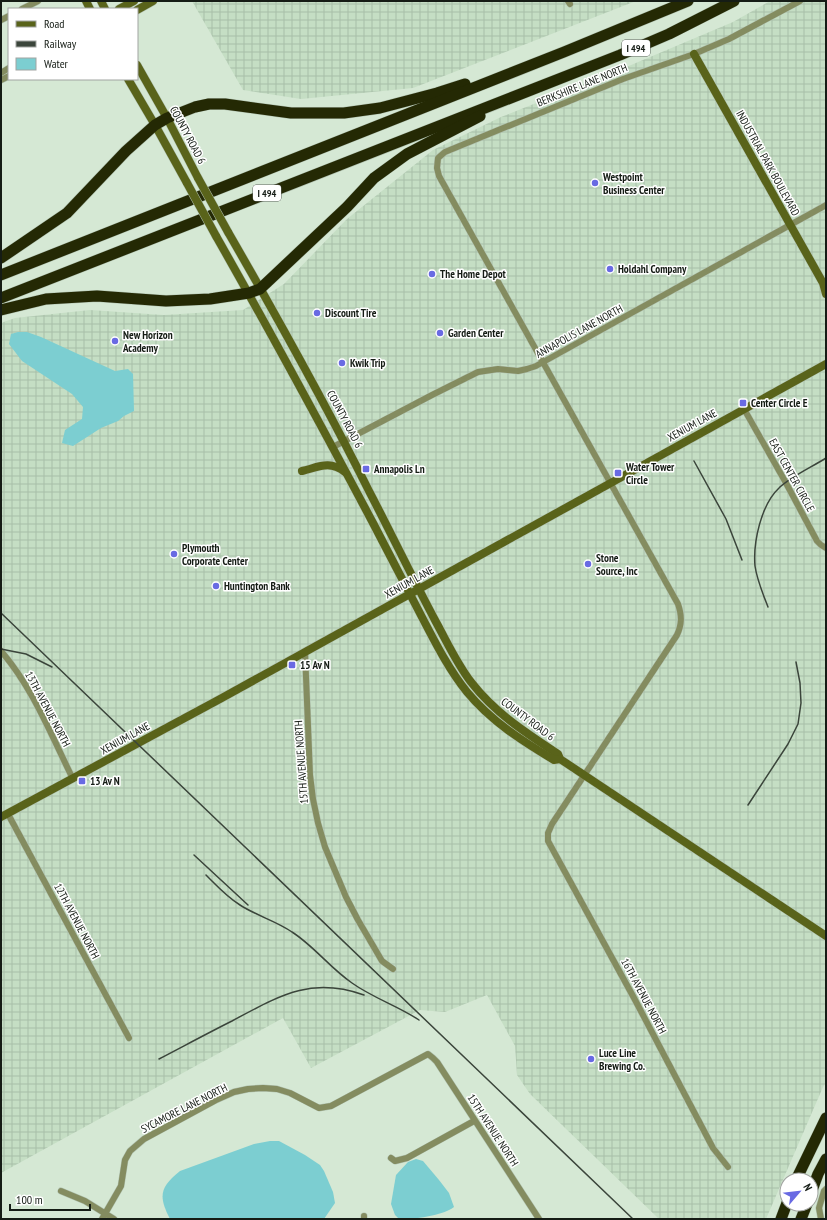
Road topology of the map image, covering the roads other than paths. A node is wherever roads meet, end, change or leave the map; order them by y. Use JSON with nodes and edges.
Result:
{"nodes":[{"id":1,"x":38,"y":1,"type":"edge"},
{"id":2,"x":134,"y":1,"type":"edge"},
{"id":3,"x":153,"y":1,"type":"edge"},
{"id":4,"x":688,"y":1,"type":"edge"},
{"id":5,"x":734,"y":1,"type":"edge"},
{"id":6,"x":800,"y":1,"type":"edge"},
{"id":7,"x":24,"y":8,"type":"edge"},
{"id":8,"x":121,"y":8,"type":"edge"},
{"id":9,"x":138,"y":9,"type":"edge"},
{"id":10,"x":694,"y":54,"type":"junction"},
{"id":11,"x":138,"y":67,"type":"edge"},
{"id":12,"x":514,"y":71,"type":"junction"},
{"id":13,"x":129,"y":80,"type":"edge"},
{"id":14,"x":534,"y":88,"type":"junction"},
{"id":15,"x":167,"y":118,"type":"junction"},
{"id":16,"x":155,"y":125,"type":"junction"},
{"id":17,"x":826,"y":205,"type":"edge"},
{"id":18,"x":790,"y":225,"type":"junction"},
{"id":19,"x":1,"y":258,"type":"edge"},
{"id":20,"x":1,"y":275,"type":"edge"},
{"id":21,"x":824,"y":284,"type":"edge"},
{"id":22,"x":260,"y":289,"type":"junction"},
{"id":23,"x":249,"y":293,"type":"junction"},
{"id":24,"x":826,"y":294,"type":"edge"},
{"id":25,"x":1,"y":298,"type":"edge"},
{"id":26,"x":1,"y":310,"type":"edge"},
{"id":27,"x":543,"y":362,"type":"junction"},
{"id":28,"x":826,"y":364,"type":"edge"},
{"id":29,"x":744,"y":409,"type":"junction"},
{"id":30,"x":344,"y":441,"type":"junction"},
{"id":31,"x":333,"y":447,"type":"junction"},
{"id":32,"x":302,"y":471,"type":"dead end"},
{"id":33,"x":347,"y":474,"type":"junction"},
{"id":34,"x":610,"y":483,"type":"junction"},
{"id":35,"x":826,"y":548,"type":"edge"},
{"id":36,"x":419,"y":589,"type":"junction"},
{"id":37,"x":410,"y":594,"type":"junction"},
{"id":38,"x":1,"y":651,"type":"edge"},
{"id":39,"x":305,"y":652,"type":"junction"},
{"id":40,"x":560,"y":759,"type":"junction"},
{"id":41,"x":584,"y":775,"type":"junction"},
{"id":42,"x":73,"y":779,"type":"junction"},
{"id":43,"x":4,"y":815,"type":"edge"},
{"id":44,"x":826,"y":936,"type":"edge"},
{"id":45,"x":393,"y":969,"type":"dead end"},
{"id":46,"x":129,"y":1038,"type":"dead end"},
{"id":47,"x":428,"y":1054,"type":"joint"},
{"id":48,"x":826,"y":1118,"type":"edge"},
{"id":49,"x":474,"y":1121,"type":"junction"},
{"id":50,"x":391,"y":1158,"type":"dead end"},
{"id":51,"x":826,"y":1159,"type":"edge"},
{"id":52,"x":728,"y":1167,"type":"dead end"},
{"id":53,"x":800,"y":1172,"type":"edge"},
{"id":54,"x":819,"y":1175,"type":"edge"},
{"id":55,"x":826,"y":1189,"type":"edge"},
{"id":56,"x":61,"y":1191,"type":"dead end"},
{"id":57,"x":104,"y":1216,"type":"edge"},
{"id":58,"x":114,"y":1219,"type":"edge"},
{"id":59,"x":539,"y":1219,"type":"edge"},
{"id":60,"x":821,"y":1219,"type":"edge"}],
"edges":[{"from":1,"to":7,"type":"street"},
{"from":2,"to":8,"type":"main road"},
{"from":3,"to":9,"type":"main road"},
{"from":4,"to":12,"type":"highway","number":"I 494"},
{"from":5,"to":14,"type":"highway","number":"I 494"},
{"from":6,"to":10,"type":"street","name":"BERKSHIRE LANE NORTH"},
{"from":10,"to":18,"type":"main road","name":"INDUSTRIAL PARK BOULEVARD"},
{"from":10,"to":27,"type":"street","name":"BERKSHIRE LANE NORTH"},
{"from":11,"to":15,"type":"main road","name":"COUNTY ROAD 6"},
{"from":12,"to":15,"type":"highway"},
{"from":12,"to":20,"type":"highway","number":"I 494"},
{"from":13,"to":16,"type":"main road","name":"COUNTY ROAD 6"},
{"from":14,"to":22,"type":"highway"},
{"from":14,"to":25,"type":"highway","number":"I 494"},
{"from":15,"to":16,"type":"highway"},
{"from":15,"to":22,"type":"main road","name":"COUNTY ROAD 6","bridge":true},
{"from":16,"to":19,"type":"highway"},
{"from":16,"to":23,"type":"main road","name":"COUNTY ROAD 6","bridge":true},
{"from":17,"to":18,"type":"street","name":"ANNAPOLIS LANE NORTH"},
{"from":18,"to":21,"type":"main road","name":"INDUSTRIAL PARK BOULEVARD"},
{"from":18,"to":27,"type":"street","name":"ANNAPOLIS LANE NORTH"},
{"from":21,"to":24,"type":"main road","name":"INDUSTRIAL PARK BOULEVARD"},
{"from":22,"to":23,"type":"highway"},
{"from":22,"to":30,"type":"main road","name":"COUNTY ROAD 6"},
{"from":23,"to":26,"type":"highway"},
{"from":23,"to":31,"type":"main road","name":"COUNTY ROAD 6"},
{"from":27,"to":30,"type":"street","name":"ANNAPOLIS LANE NORTH"},
{"from":27,"to":34,"type":"street"},
{"from":28,"to":29,"type":"main road","name":"XENIUM LANE"},
{"from":29,"to":34,"type":"main road","name":"XENIUM LANE"},
{"from":29,"to":35,"type":"street","name":"EAST CENTER CIRCLE"},
{"from":30,"to":31,"type":"street","name":"ANNAPOLIS LANE NORTH"},
{"from":30,"to":36,"type":"main road","name":"COUNTY ROAD 6"},
{"from":31,"to":33,"type":"main road","name":"COUNTY ROAD 6"},
{"from":32,"to":33,"type":"main road"},
{"from":33,"to":37,"type":"main road","name":"COUNTY ROAD 6"},
{"from":34,"to":36,"type":"main road","name":"XENIUM LANE"},
{"from":34,"to":41,"type":"street"},
{"from":36,"to":37,"type":"main road","name":"XENIUM LANE"},
{"from":36,"to":40,"type":"main road","name":"COUNTY ROAD 6"},
{"from":37,"to":39,"type":"main road","name":"XENIUM LANE"},
{"from":37,"to":40,"type":"main road","name":"COUNTY ROAD 6"},
{"from":38,"to":42,"type":"street","name":"13TH AVENUE NORTH"},
{"from":39,"to":42,"type":"main road","name":"XENIUM LANE"},
{"from":39,"to":45,"type":"street","name":"15TH AVENUE NORTH"},
{"from":40,"to":41,"type":"main road","name":"COUNTY ROAD 6"},
{"from":41,"to":44,"type":"main road","name":"COUNTY ROAD 6"},
{"from":41,"to":52,"type":"street","name":"16TH AVENUE NORTH"},
{"from":42,"to":43,"type":"main road","name":"XENIUM LANE"},
{"from":43,"to":46,"type":"street","name":"12TH AVENUE NORTH"},
{"from":47,"to":49,"type":"street","name":"15TH AVENUE NORTH"},
{"from":47,"to":57,"type":"street","name":"SYCAMORE LANE NORTH"},
{"from":48,"to":53,"type":"highway"},
{"from":49,"to":50,"type":"street"},
{"from":49,"to":59,"type":"street","name":"15TH AVENUE NORTH"},
{"from":51,"to":54,"type":"highway"},
{"from":55,"to":60,"type":"street"},
{"from":56,"to":57,"type":"street"},
{"from":57,"to":58,"type":"street"}]}
